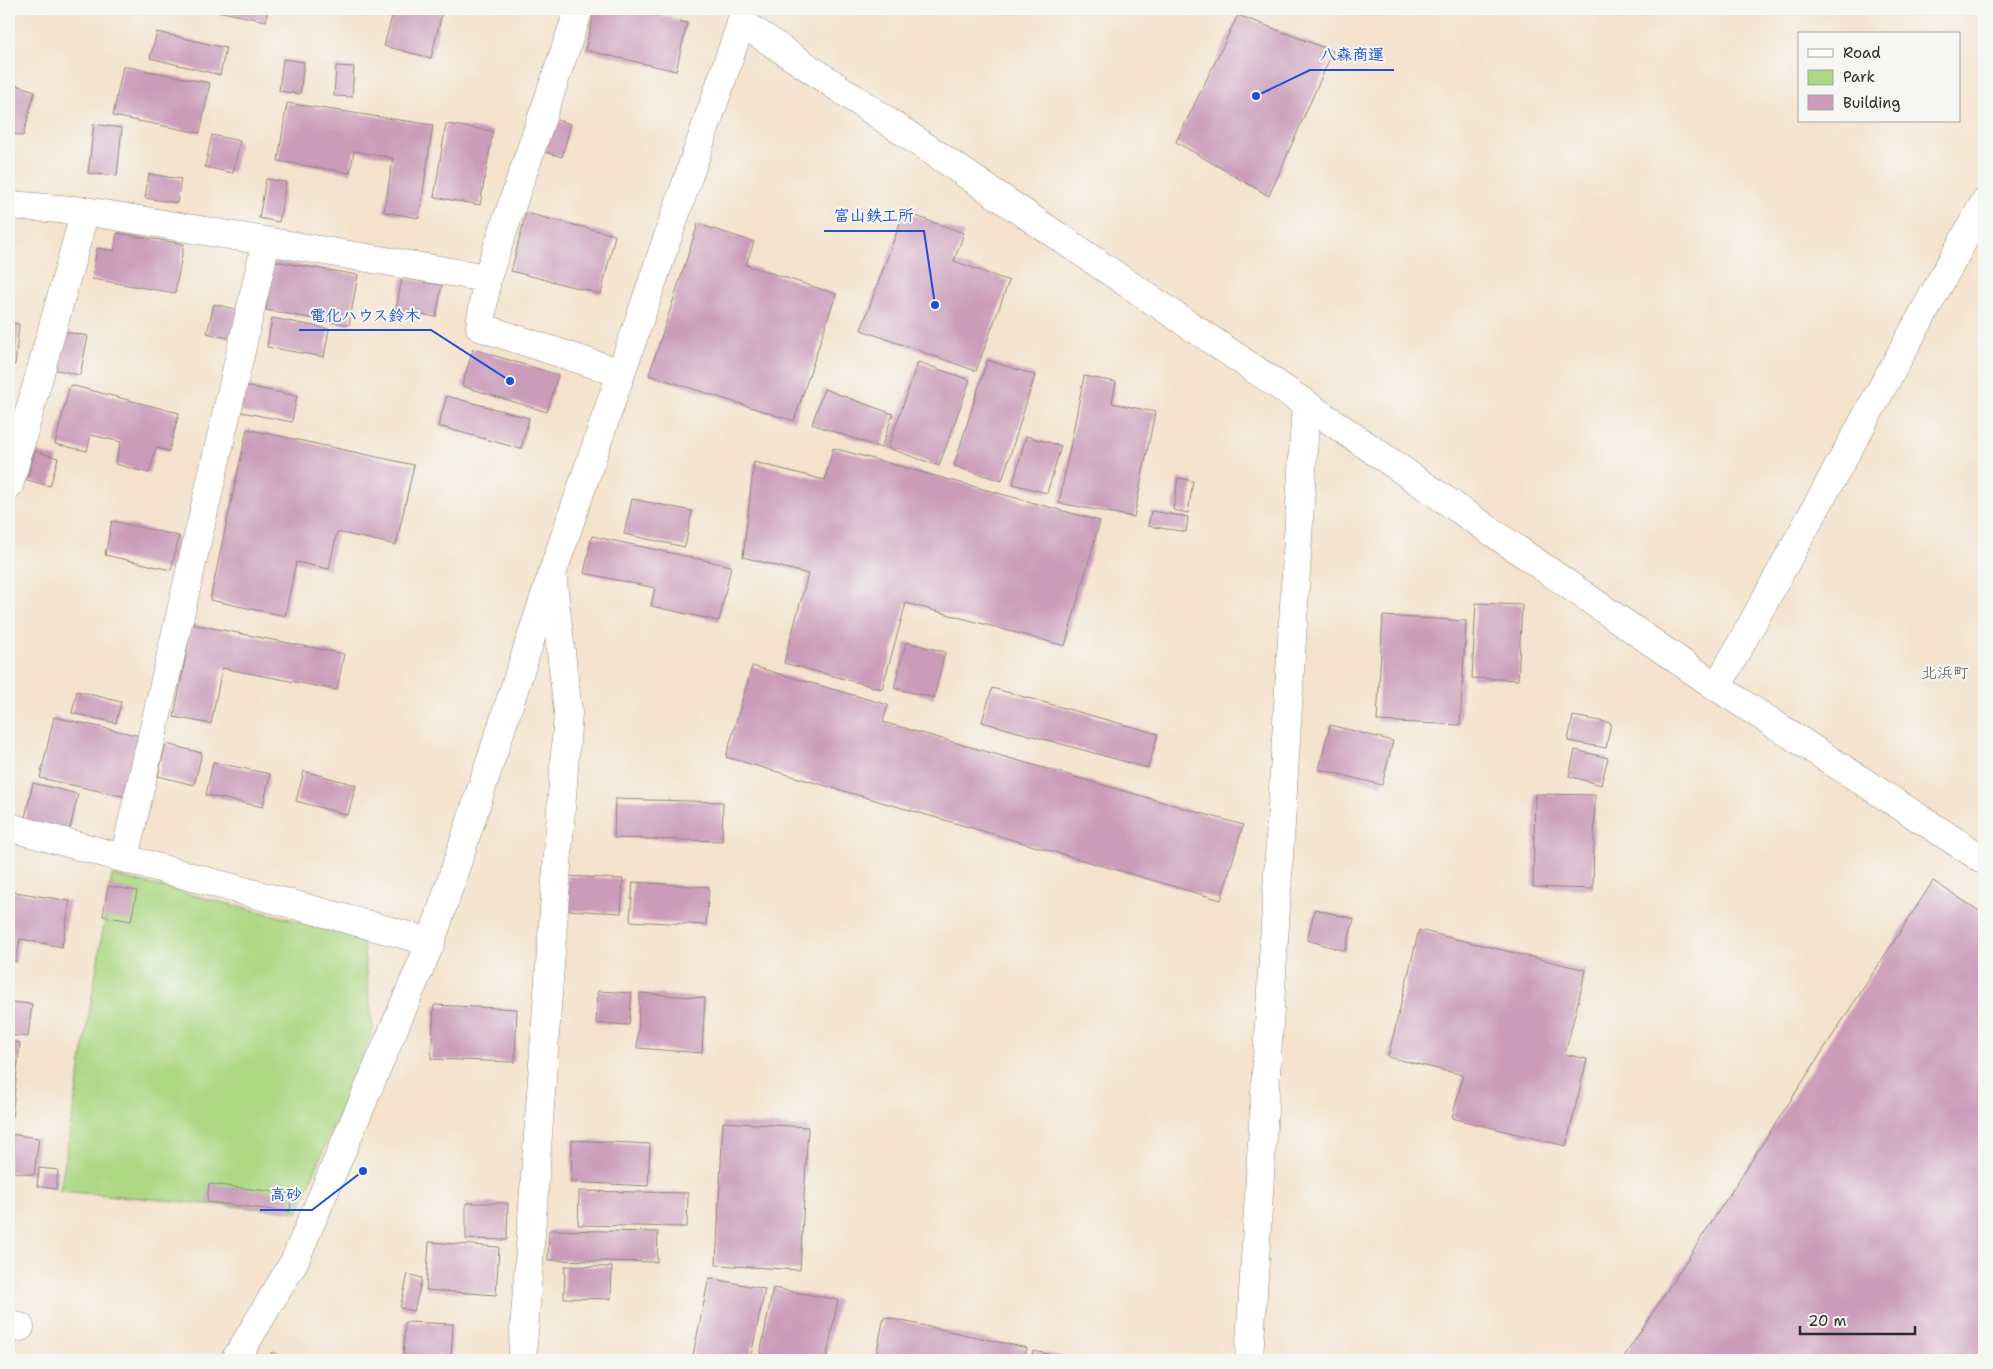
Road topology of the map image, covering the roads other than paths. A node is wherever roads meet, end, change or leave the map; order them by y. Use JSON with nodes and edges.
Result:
{"nodes":[{"id":1,"x":579,"y":9,"type":"edge"},
{"id":2,"x":744,"y":15,"type":"edge"},
{"id":3,"x":1984,"y":203,"type":"edge"},
{"id":4,"x":9,"y":205,"type":"edge"},
{"id":5,"x":84,"y":211,"type":"junction"},
{"id":6,"x":266,"y":242,"type":"junction"},
{"id":7,"x":487,"y":278,"type":"junction"},
{"id":8,"x":621,"y":373,"type":"junction"},
{"id":9,"x":1306,"y":404,"type":"junction"},
{"id":10,"x":9,"y":485,"type":"edge"},
{"id":11,"x":552,"y":574,"type":"junction"},
{"id":12,"x":1717,"y":687,"type":"junction"},
{"id":13,"x":9,"y":827,"type":"edge"},
{"id":14,"x":124,"y":858,"type":"junction"},
{"id":15,"x":1984,"y":860,"type":"edge"},
{"id":16,"x":431,"y":942,"type":"junction"},
{"id":17,"x":235,"y":1360,"type":"edge"},
{"id":18,"x":522,"y":1360,"type":"edge"},
{"id":19,"x":1249,"y":1360,"type":"edge"}],
"edges":[{"from":1,"to":7,"type":"street"},
{"from":2,"to":8,"type":"street"},
{"from":2,"to":9,"type":"street"},
{"from":3,"to":12,"type":"street"},
{"from":4,"to":5,"type":"street"},
{"from":5,"to":6,"type":"street"},
{"from":5,"to":10,"type":"street"},
{"from":6,"to":7,"type":"street"},
{"from":6,"to":14,"type":"street"},
{"from":7,"to":8,"type":"street"},
{"from":8,"to":11,"type":"street"},
{"from":9,"to":12,"type":"street"},
{"from":9,"to":19,"type":"street"},
{"from":11,"to":16,"type":"street"},
{"from":11,"to":18,"type":"street"},
{"from":12,"to":15,"type":"street"},
{"from":13,"to":14,"type":"street"},
{"from":14,"to":16,"type":"street"},
{"from":16,"to":17,"type":"street"}]}
